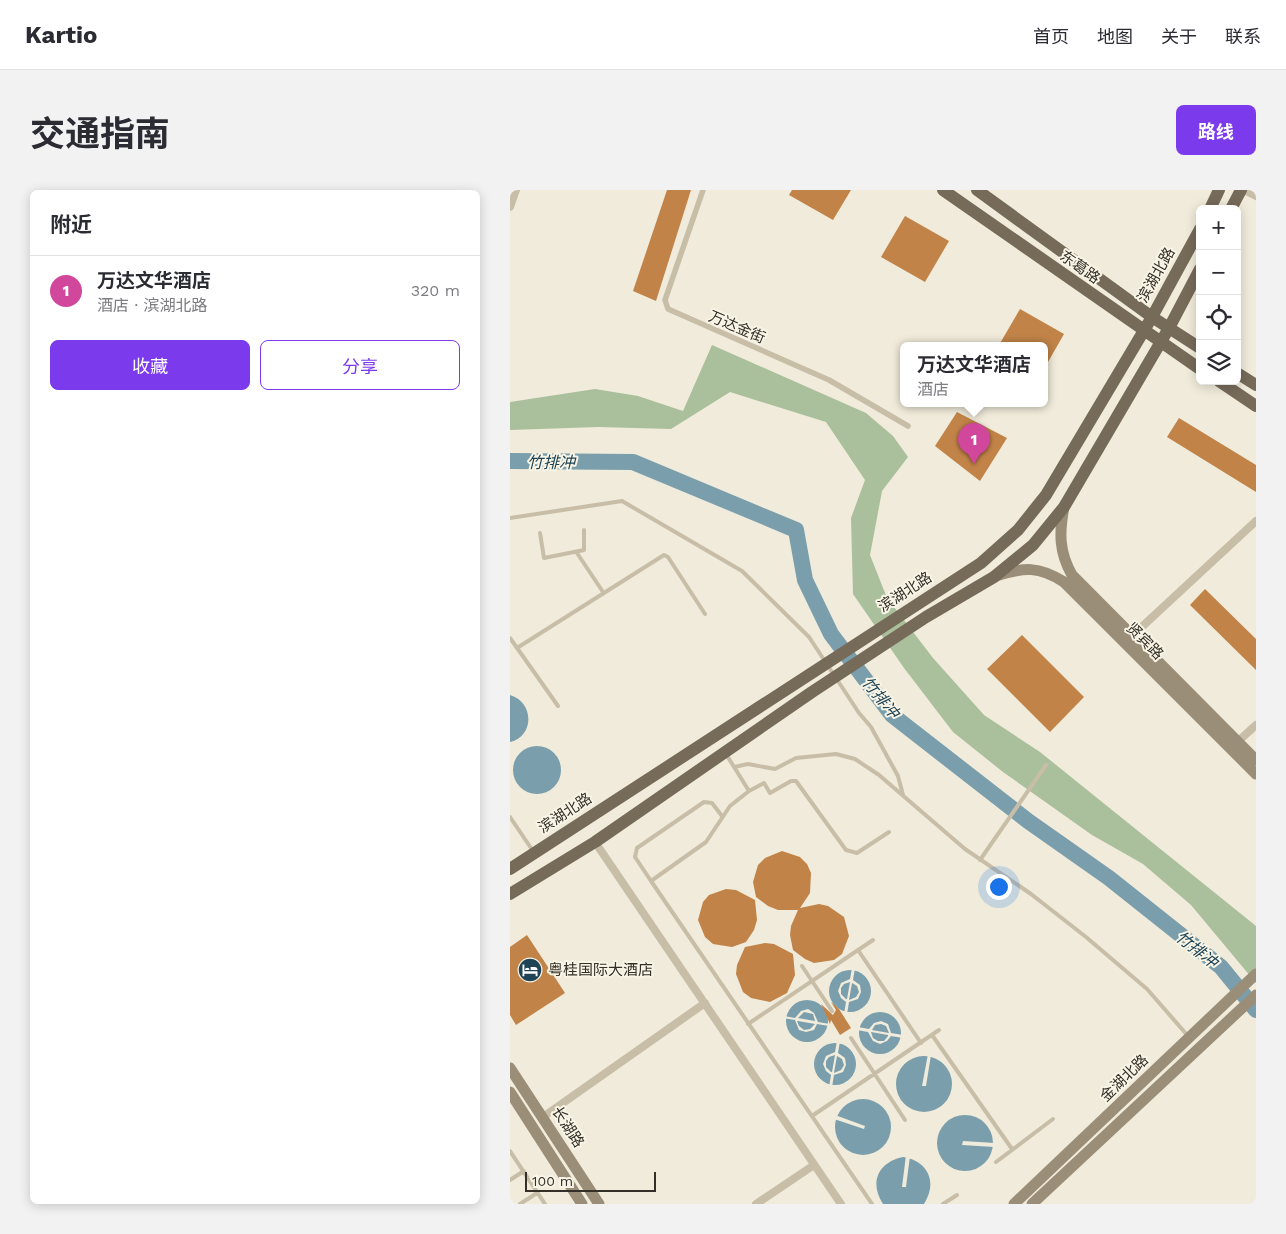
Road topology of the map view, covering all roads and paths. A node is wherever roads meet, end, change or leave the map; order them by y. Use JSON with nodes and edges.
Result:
{"nodes":[{"id":1,"x":516,"y":190,"type":"edge"},
{"id":2,"x":703,"y":190,"type":"edge"},
{"id":3,"x":942,"y":190,"type":"edge"},
{"id":4,"x":976,"y":190,"type":"edge"},
{"id":5,"x":1219,"y":190,"type":"edge"},
{"id":6,"x":1243,"y":190,"type":"edge"},
{"id":7,"x":1256,"y":196,"type":"edge"},
{"id":8,"x":1212,"y":205,"type":"edge"},
{"id":9,"x":1234,"y":205,"type":"edge"},
{"id":10,"x":510,"y":207,"type":"edge"},
{"id":11,"x":1196,"y":236,"type":"edge"},
{"id":12,"x":1196,"y":277,"type":"edge"},
{"id":13,"x":1152,"y":317,"type":"junction"},
{"id":14,"x":1169,"y":328,"type":"junction"},
{"id":15,"x":1144,"y":331,"type":"junction"},
{"id":16,"x":1160,"y":343,"type":"junction"},
{"id":17,"x":1196,"y":345,"type":"edge"},
{"id":18,"x":1196,"y":366,"type":"edge"},
{"id":19,"x":1241,"y":376,"type":"edge"},
{"id":20,"x":1225,"y":385,"type":"edge"},
{"id":21,"x":1256,"y":385,"type":"edge"},
{"id":22,"x":1256,"y":406,"type":"edge"},
{"id":23,"x":908,"y":426,"type":"dead end"},
{"id":24,"x":1064,"y":507,"type":"junction"},
{"id":25,"x":510,"y":518,"type":"edge"},
{"id":26,"x":1256,"y":521,"type":"edge"},
{"id":27,"x":584,"y":530,"type":"dead end"},
{"id":28,"x":540,"y":533,"type":"dead end"},
{"id":29,"x":577,"y":553,"type":"junction"},
{"id":30,"x":994,"y":577,"type":"junction"},
{"id":31,"x":603,"y":592,"type":"junction"},
{"id":32,"x":705,"y":614,"type":"dead end"},
{"id":33,"x":1132,"y":636,"type":"junction"},
{"id":34,"x":510,"y":638,"type":"edge"},
{"id":35,"x":517,"y":648,"type":"junction"},
{"id":36,"x":558,"y":706,"type":"dead end"},
{"id":37,"x":1256,"y":725,"type":"edge"},
{"id":38,"x":1235,"y":744,"type":"junction"},
{"id":39,"x":724,"y":752,"type":"junction"},
{"id":40,"x":1256,"y":760,"type":"edge"},
{"id":41,"x":1046,"y":765,"type":"dead end"},
{"id":42,"x":734,"y":767,"type":"junction"},
{"id":43,"x":1256,"y":774,"type":"edge"},
{"id":44,"x":749,"y":792,"type":"junction"},
{"id":45,"x":903,"y":795,"type":"junction"},
{"id":46,"x":722,"y":816,"type":"junction"},
{"id":47,"x":510,"y":817,"type":"edge"},
{"id":48,"x":889,"y":832,"type":"dead end"},
{"id":49,"x":595,"y":842,"type":"junction"},
{"id":50,"x":534,"y":853,"type":"junction"},
{"id":51,"x":980,"y":860,"type":"junction"},
{"id":52,"x":510,"y":869,"type":"edge"},
{"id":53,"x":650,"y":882,"type":"junction"},
{"id":54,"x":510,"y":894,"type":"edge"},
{"id":55,"x":873,"y":940,"type":"dead end"},
{"id":56,"x":858,"y":950,"type":"junction"},
{"id":57,"x":802,"y":966,"type":"dead end"},
{"id":58,"x":1256,"y":974,"type":"edge"},
{"id":59,"x":812,"y":981,"type":"junction"},
{"id":60,"x":1256,"y":995,"type":"edge"},
{"id":61,"x":705,"y":1003,"type":"junction"},
{"id":62,"x":832,"y":1011,"type":"dead end"},
{"id":63,"x":748,"y":1024,"type":"junction"},
{"id":64,"x":939,"y":1030,"type":"dead end"},
{"id":65,"x":932,"y":1035,"type":"junction"},
{"id":66,"x":1189,"y":1037,"type":"junction"},
{"id":67,"x":851,"y":1038,"type":"dead end"},
{"id":68,"x":921,"y":1042,"type":"junction"},
{"id":69,"x":510,"y":1068,"type":"edge"},
{"id":70,"x":874,"y":1074,"type":"junction"},
{"id":71,"x":510,"y":1092,"type":"edge"},
{"id":72,"x":812,"y":1116,"type":"junction"},
{"id":73,"x":543,"y":1117,"type":"junction"},
{"id":74,"x":1053,"y":1119,"type":"dead end"},
{"id":75,"x":905,"y":1120,"type":"dead end"},
{"id":76,"x":1012,"y":1149,"type":"junction"},
{"id":77,"x":510,"y":1151,"type":"edge"},
{"id":78,"x":512,"y":1156,"type":"edge"},
{"id":79,"x":996,"y":1162,"type":"dead end"},
{"id":80,"x":814,"y":1165,"type":"junction"},
{"id":81,"x":524,"y":1171,"type":"junction"},
{"id":82,"x":510,"y":1180,"type":"edge"},
{"id":83,"x":538,"y":1193,"type":"junction"},
{"id":84,"x":957,"y":1195,"type":"dead end"},
{"id":85,"x":520,"y":1204,"type":"edge"},
{"id":86,"x":545,"y":1204,"type":"edge"},
{"id":87,"x":582,"y":1204,"type":"edge"},
{"id":88,"x":599,"y":1204,"type":"edge"},
{"id":89,"x":756,"y":1204,"type":"edge"},
{"id":90,"x":841,"y":1204,"type":"edge"},
{"id":91,"x":872,"y":1204,"type":"edge"},
{"id":92,"x":943,"y":1204,"type":"edge"},
{"id":93,"x":1014,"y":1204,"type":"edge"},
{"id":94,"x":1032,"y":1204,"type":"edge"}],
"edges":[{"from":1,"to":10,"type":"street"},
{"from":2,"to":23,"type":"street","name":"万达金街"},
{"from":3,"to":15,"type":"main road","name":"东葛路"},
{"from":4,"to":13,"type":"main road","name":"东葛路"},
{"from":5,"to":8,"type":"main road"},
{"from":6,"to":7,"type":"street"},
{"from":6,"to":9,"type":"main road"},
{"from":11,"to":13,"type":"main road","name":"滨湖北路"},
{"from":12,"to":14,"type":"main road"},
{"from":13,"to":14,"type":"main road","name":"东葛路"},
{"from":13,"to":15,"type":"main road","name":"滨湖北路"},
{"from":14,"to":16,"type":"main road"},
{"from":14,"to":17,"type":"main road","name":"东葛路"},
{"from":15,"to":16,"type":"main road","name":"东葛路"},
{"from":15,"to":50,"type":"main road","name":"滨湖北路"},
{"from":16,"to":18,"type":"main road","name":"东葛路"},
{"from":16,"to":24,"type":"main road"},
{"from":19,"to":21,"type":"main road"},
{"from":20,"to":22,"type":"main road"},
{"from":24,"to":30,"type":"main road"},
{"from":24,"to":33,"type":"main road","name":"贤宾路"},
{"from":25,"to":45,"type":"lane"},
{"from":26,"to":33,"type":"street"},
{"from":27,"to":29,"type":"lane"},
{"from":28,"to":29,"type":"lane"},
{"from":29,"to":31,"type":"lane"},
{"from":30,"to":38,"type":"main road","name":"贤宾路"},
{"from":30,"to":39,"type":"main road"},
{"from":31,"to":32,"type":"lane"},
{"from":31,"to":35,"type":"lane"},
{"from":33,"to":38,"type":"main road","name":"贤宾路"},
{"from":34,"to":35,"type":"lane"},
{"from":35,"to":36,"type":"lane"},
{"from":37,"to":38,"type":"street"},
{"from":38,"to":40,"type":"main road","name":"贤宾路"},
{"from":38,"to":43,"type":"main road","name":"贤宾路"},
{"from":39,"to":42,"type":"lane"},
{"from":39,"to":49,"type":"main road"},
{"from":41,"to":51,"type":"lane"},
{"from":42,"to":44,"type":"lane"},
{"from":42,"to":45,"type":"lane"},
{"from":44,"to":46,"type":"lane"},
{"from":44,"to":48,"type":"lane"},
{"from":45,"to":51,"type":"lane"},
{"from":46,"to":53,"type":"lane"},
{"from":46,"to":53,"type":"lane"},
{"from":47,"to":50,"type":"lane"},
{"from":49,"to":54,"type":"main road"},
{"from":49,"to":61,"type":"street"},
{"from":50,"to":52,"type":"main road","name":"滨湖北路"},
{"from":51,"to":66,"type":"lane"},
{"from":53,"to":63,"type":"lane"},
{"from":55,"to":56,"type":"lane"},
{"from":56,"to":59,"type":"lane"},
{"from":56,"to":68,"type":"lane"},
{"from":57,"to":59,"type":"lane"},
{"from":58,"to":66,"type":"main road","name":"金湖北路"},
{"from":59,"to":62,"type":"lane"},
{"from":59,"to":63,"type":"lane"},
{"from":60,"to":94,"type":"main road","name":"金湖北路"},
{"from":61,"to":73,"type":"street"},
{"from":61,"to":80,"type":"street"},
{"from":63,"to":72,"type":"lane"},
{"from":64,"to":65,"type":"lane"},
{"from":65,"to":68,"type":"lane"},
{"from":65,"to":76,"type":"lane"},
{"from":66,"to":93,"type":"main road","name":"金湖北路"},
{"from":67,"to":70,"type":"lane"},
{"from":68,"to":70,"type":"lane"},
{"from":69,"to":73,"type":"main road","name":"长湖路"},
{"from":70,"to":72,"type":"lane"},
{"from":70,"to":75,"type":"lane"},
{"from":71,"to":87,"type":"main road","name":"长湖路"},
{"from":72,"to":91,"type":"lane"},
{"from":73,"to":88,"type":"main road","name":"长湖路"},
{"from":74,"to":76,"type":"lane"},
{"from":76,"to":79,"type":"lane"},
{"from":77,"to":78,"type":"lane"},
{"from":78,"to":81,"type":"lane"},
{"from":80,"to":89,"type":"street"},
{"from":80,"to":90,"type":"street"},
{"from":81,"to":82,"type":"lane"},
{"from":81,"to":83,"type":"lane"},
{"from":83,"to":85,"type":"lane"},
{"from":83,"to":86,"type":"lane"},
{"from":84,"to":92,"type":"lane"}]}
